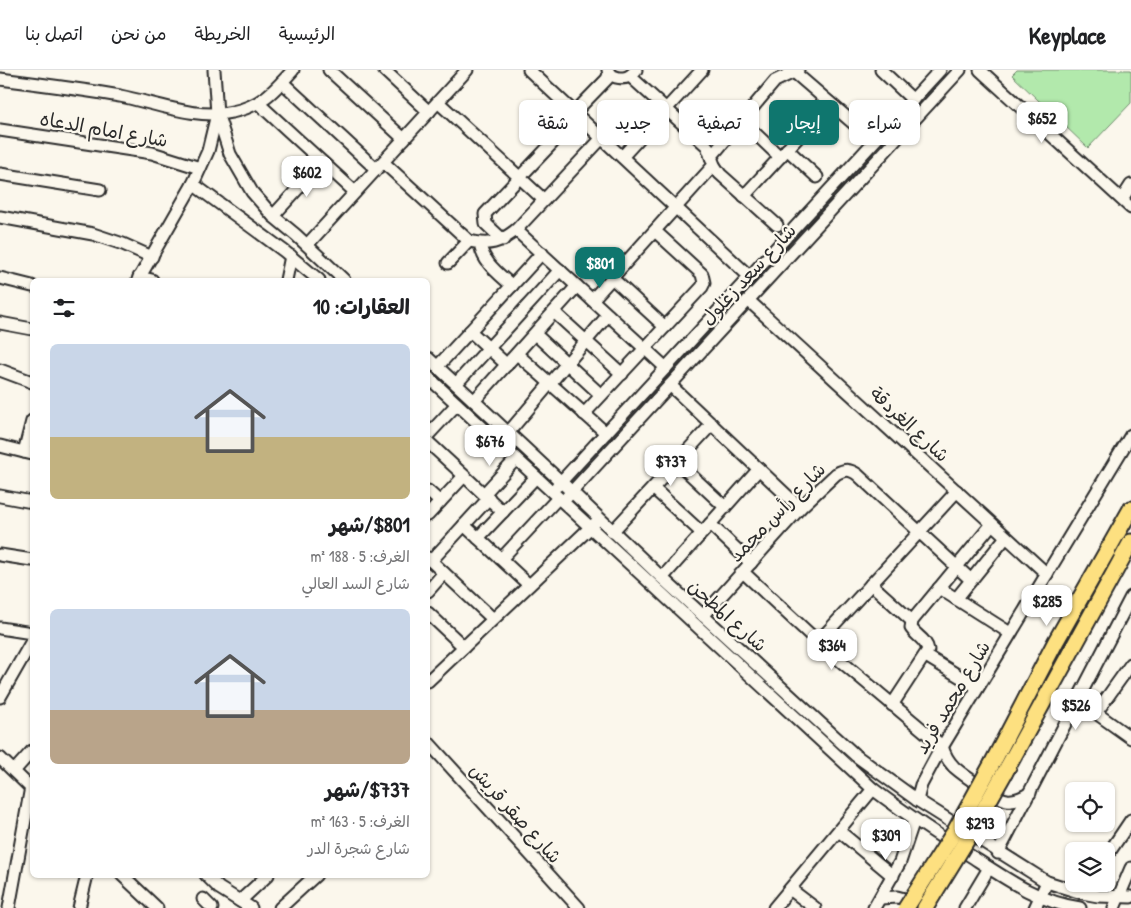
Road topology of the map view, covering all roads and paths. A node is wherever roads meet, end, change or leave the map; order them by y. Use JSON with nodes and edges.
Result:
{"nodes":[{"id":1,"x":214,"y":70,"type":"edge"},
{"id":2,"x":293,"y":70,"type":"edge"},
{"id":3,"x":330,"y":70,"type":"edge"},
{"id":4,"x":384,"y":70,"type":"edge"},
{"id":5,"x":467,"y":70,"type":"edge"},
{"id":6,"x":529,"y":70,"type":"edge"},
{"id":7,"x":702,"y":70,"type":"edge"},
{"id":8,"x":881,"y":70,"type":"edge"},
{"id":9,"x":940,"y":70,"type":"edge"},
{"id":10,"x":960,"y":70,"type":"edge"},
{"id":11,"x":980,"y":70,"type":"edge"},
{"id":12,"x":608,"y":72,"type":"edge"},
{"id":13,"x":788,"y":72,"type":"edge"},
{"id":14,"x":634,"y":73,"type":"edge"},
{"id":15,"x":0,"y":78,"type":"edge"},
{"id":16,"x":282,"y":82,"type":"junction"},
{"id":17,"x":561,"y":100,"type":"edge"},
{"id":18,"x":658,"y":100,"type":"edge"},
{"id":19,"x":759,"y":100,"type":"edge"},
{"id":20,"x":826,"y":100,"type":"edge"},
{"id":21,"x":913,"y":100,"type":"joint"},
{"id":22,"x":438,"y":102,"type":"junction"},
{"id":23,"x":587,"y":102,"type":"edge"},
{"id":24,"x":258,"y":103,"type":"junction"},
{"id":25,"x":669,"y":106,"type":"edge"},
{"id":26,"x":839,"y":111,"type":"edge"},
{"id":27,"x":429,"y":112,"type":"junction"},
{"id":28,"x":669,"y":112,"type":"edge"},
{"id":29,"x":217,"y":114,"type":"junction"},
{"id":30,"x":849,"y":120,"type":"edge"},
{"id":31,"x":587,"y":124,"type":"edge"},
{"id":32,"x":0,"y":130,"type":"edge"},
{"id":33,"x":597,"y":133,"type":"edge"},
{"id":34,"x":759,"y":133,"type":"edge"},
{"id":35,"x":404,"y":139,"type":"junction"},
{"id":36,"x":597,"y":143,"type":"edge"},
{"id":37,"x":548,"y":145,"type":"edge"},
{"id":38,"x":609,"y":145,"type":"edge"},
{"id":39,"x":633,"y":145,"type":"edge"},
{"id":40,"x":724,"y":145,"type":"edge"},
{"id":41,"x":791,"y":145,"type":"edge"},
{"id":42,"x":871,"y":145,"type":"edge"},
{"id":43,"x":784,"y":153,"type":"junction"},
{"id":44,"x":622,"y":157,"type":"junction"},
{"id":45,"x":712,"y":161,"type":"junction"},
{"id":46,"x":322,"y":162,"type":"junction"},
{"id":47,"x":380,"y":166,"type":"junction"},
{"id":48,"x":200,"y":168,"type":"junction"},
{"id":49,"x":0,"y":174,"type":"edge"},
{"id":50,"x":520,"y":177,"type":"junction"},
{"id":51,"x":817,"y":177,"type":"dead end"},
{"id":52,"x":193,"y":184,"type":"junction"},
{"id":53,"x":1131,"y":185,"type":"edge"},
{"id":54,"x":100,"y":190,"type":"dead end"},
{"id":55,"x":355,"y":192,"type":"junction"},
{"id":56,"x":744,"y":196,"type":"junction"},
{"id":57,"x":544,"y":200,"type":"junction"},
{"id":58,"x":1126,"y":202,"type":"edge"},
{"id":59,"x":676,"y":207,"type":"junction"},
{"id":60,"x":1131,"y":208,"type":"edge"},
{"id":61,"x":273,"y":216,"type":"junction"},
{"id":62,"x":0,"y":217,"type":"edge"},
{"id":63,"x":777,"y":225,"type":"dead end"},
{"id":64,"x":516,"y":230,"type":"junction"},
{"id":65,"x":655,"y":231,"type":"junction"},
{"id":66,"x":296,"y":235,"type":"junction"},
{"id":67,"x":503,"y":240,"type":"junction"},
{"id":68,"x":475,"y":242,"type":"junction"},
{"id":69,"x":310,"y":248,"type":"junction"},
{"id":70,"x":288,"y":253,"type":"junction"},
{"id":71,"x":542,"y":254,"type":"junction"},
{"id":72,"x":152,"y":256,"type":"junction"},
{"id":73,"x":448,"y":263,"type":"dead end"},
{"id":74,"x":302,"y":265,"type":"junction"},
{"id":75,"x":560,"y":270,"type":"junction"},
{"id":76,"x":750,"y":276,"type":"junction"},
{"id":77,"x":0,"y":278,"type":"edge"},
{"id":78,"x":139,"y":278,"type":"edge"},
{"id":79,"x":286,"y":278,"type":"edge"},
{"id":80,"x":317,"y":278,"type":"edge"},
{"id":81,"x":342,"y":278,"type":"edge"},
{"id":82,"x":612,"y":278,"type":"junction"},
{"id":83,"x":30,"y":286,"type":"edge"},
{"id":84,"x":512,"y":286,"type":"junction"},
{"id":85,"x":577,"y":286,"type":"junction"},
{"id":86,"x":592,"y":300,"type":"junction"},
{"id":87,"x":748,"y":300,"type":"junction"},
{"id":88,"x":554,"y":312,"type":"junction"},
{"id":89,"x":608,"y":315,"type":"junction"},
{"id":90,"x":0,"y":323,"type":"edge"},
{"id":91,"x":665,"y":327,"type":"junction"},
{"id":92,"x":30,"y":329,"type":"edge"},
{"id":93,"x":470,"y":331,"type":"junction"},
{"id":94,"x":535,"y":334,"type":"junction"},
{"id":95,"x":586,"y":341,"type":"junction"},
{"id":96,"x":489,"y":348,"type":"junction"},
{"id":97,"x":645,"y":349,"type":"junction"},
{"id":98,"x":517,"y":354,"type":"junction"},
{"id":99,"x":430,"y":360,"type":"edge"},
{"id":100,"x":567,"y":363,"type":"junction"},
{"id":101,"x":507,"y":364,"type":"junction"},
{"id":102,"x":437,"y":367,"type":"junction"},
{"id":103,"x":666,"y":368,"type":"junction"},
{"id":104,"x":0,"y":370,"type":"edge"},
{"id":105,"x":622,"y":374,"type":"junction"},
{"id":106,"x":30,"y":381,"type":"edge"},
{"id":107,"x":430,"y":382,"type":"edge"},
{"id":108,"x":550,"y":383,"type":"junction"},
{"id":109,"x":456,"y":384,"type":"junction"},
{"id":110,"x":670,"y":385,"type":"junction"},
{"id":111,"x":602,"y":395,"type":"junction"},
{"id":112,"x":474,"y":401,"type":"junction"},
{"id":113,"x":457,"y":404,"type":"junction"},
{"id":114,"x":584,"y":414,"type":"junction"},
{"id":115,"x":712,"y":424,"type":"junction"},
{"id":116,"x":430,"y":433,"type":"edge"},
{"id":117,"x":508,"y":433,"type":"junction"},
{"id":118,"x":606,"y":433,"type":"junction"},
{"id":119,"x":1131,"y":435,"type":"edge"},
{"id":120,"x":30,"y":437,"type":"edge"},
{"id":121,"x":430,"y":444,"type":"edge"},
{"id":122,"x":0,"y":446,"type":"edge"},
{"id":123,"x":28,"y":453,"type":"edge"},
{"id":124,"x":516,"y":459,"type":"junction"},
{"id":125,"x":677,"y":462,"type":"junction"},
{"id":126,"x":759,"y":469,"type":"junction"},
{"id":127,"x":464,"y":476,"type":"junction"},
{"id":128,"x":536,"y":477,"type":"junction"},
{"id":129,"x":561,"y":482,"type":"junction"},
{"id":130,"x":653,"y":488,"type":"junction"},
{"id":131,"x":956,"y":491,"type":"junction"},
{"id":132,"x":430,"y":492,"type":"edge"},
{"id":133,"x":572,"y":492,"type":"junction"},
{"id":134,"x":0,"y":496,"type":"edge"},
{"id":135,"x":486,"y":496,"type":"junction"},
{"id":136,"x":557,"y":497,"type":"junction"},
{"id":137,"x":30,"y":502,"type":"edge"},
{"id":138,"x":440,"y":502,"type":"junction"},
{"id":139,"x":726,"y":507,"type":"junction"},
{"id":140,"x":800,"y":508,"type":"junction"},
{"id":141,"x":1131,"y":509,"type":"edge"},
{"id":142,"x":503,"y":512,"type":"junction"},
{"id":143,"x":430,"y":514,"type":"edge"},
{"id":144,"x":599,"y":519,"type":"junction"},
{"id":145,"x":992,"y":524,"type":"junction"},
{"id":146,"x":464,"y":525,"type":"junction"},
{"id":147,"x":590,"y":528,"type":"junction"},
{"id":148,"x":706,"y":529,"type":"junction"},
{"id":149,"x":612,"y":532,"type":"junction"},
{"id":150,"x":919,"y":532,"type":"junction"},
{"id":151,"x":1006,"y":537,"type":"junction"},
{"id":152,"x":478,"y":538,"type":"junction"},
{"id":153,"x":1131,"y":542,"type":"edge"},
{"id":154,"x":0,"y":555,"type":"edge"},
{"id":155,"x":430,"y":558,"type":"edge"},
{"id":156,"x":501,"y":559,"type":"junction"},
{"id":157,"x":30,"y":560,"type":"edge"},
{"id":158,"x":430,"y":560,"type":"edge"},
{"id":159,"x":751,"y":563,"type":"junction"},
{"id":160,"x":956,"y":566,"type":"junction"},
{"id":161,"x":743,"y":572,"type":"junction"},
{"id":162,"x":444,"y":573,"type":"junction"},
{"id":163,"x":1048,"y":574,"type":"junction"},
{"id":164,"x":662,"y":578,"type":"junction"},
{"id":165,"x":971,"y":580,"type":"junction"},
{"id":166,"x":871,"y":584,"type":"junction"},
{"id":167,"x":529,"y":585,"type":"junction"},
{"id":168,"x":939,"y":588,"type":"junction"},
{"id":169,"x":430,"y":590,"type":"edge"},
{"id":170,"x":1131,"y":597,"type":"edge"},
{"id":171,"x":956,"y":599,"type":"junction"},
{"id":172,"x":702,"y":616,"type":"junction"},
{"id":173,"x":430,"y":617,"type":"edge"},
{"id":174,"x":493,"y":619,"type":"junction"},
{"id":175,"x":912,"y":621,"type":"junction"},
{"id":176,"x":0,"y":628,"type":"edge"},
{"id":177,"x":1010,"y":633,"type":"junction"},
{"id":178,"x":30,"y":634,"type":"edge"},
{"id":179,"x":818,"y":642,"type":"junction"},
{"id":180,"x":30,"y":644,"type":"edge"},
{"id":181,"x":464,"y":647,"type":"junction"},
{"id":182,"x":926,"y":656,"type":"junction"},
{"id":183,"x":1131,"y":664,"type":"edge"},
{"id":184,"x":430,"y":677,"type":"edge"},
{"id":185,"x":977,"y":687,"type":"junction"},
{"id":186,"x":2,"y":690,"type":"edge"},
{"id":187,"x":1079,"y":698,"type":"junction"},
{"id":188,"x":892,"y":705,"type":"junction"},
{"id":189,"x":1096,"y":713,"type":"junction"},
{"id":190,"x":1131,"y":738,"type":"edge"},
{"id":191,"x":942,"y":746,"type":"junction"},
{"id":192,"x":430,"y":750,"type":"edge"},
{"id":193,"x":30,"y":753,"type":"edge"},
{"id":194,"x":0,"y":758,"type":"edge"},
{"id":195,"x":999,"y":767,"type":"junction"},
{"id":196,"x":14,"y":771,"type":"junction"},
{"id":197,"x":30,"y":786,"type":"edge"},
{"id":198,"x":873,"y":789,"type":"junction"},
{"id":199,"x":1030,"y":793,"type":"junction"},
{"id":200,"x":30,"y":798,"type":"edge"},
{"id":201,"x":918,"y":800,"type":"junction"},
{"id":202,"x":914,"y":820,"type":"junction"},
{"id":203,"x":1131,"y":820,"type":"edge"},
{"id":204,"x":839,"y":831,"type":"junction"},
{"id":205,"x":1115,"y":844,"type":"edge"},
{"id":206,"x":998,"y":853,"type":"junction"},
{"id":207,"x":988,"y":868,"type":"junction"},
{"id":208,"x":1131,"y":868,"type":"edge"},
{"id":209,"x":893,"y":876,"type":"junction"},
{"id":210,"x":86,"y":878,"type":"edge"},
{"id":211,"x":125,"y":878,"type":"edge"},
{"id":212,"x":138,"y":878,"type":"edge"},
{"id":213,"x":209,"y":878,"type":"edge"},
{"id":214,"x":265,"y":878,"type":"edge"},
{"id":215,"x":313,"y":878,"type":"edge"},
{"id":216,"x":1047,"y":882,"type":"junction"},
{"id":217,"x":132,"y":884,"type":"junction"},
{"id":218,"x":1065,"y":885,"type":"edge"},
{"id":219,"x":790,"y":889,"type":"junction"},
{"id":220,"x":1094,"y":892,"type":"edge"},
{"id":221,"x":1040,"y":897,"type":"junction"},
{"id":222,"x":1131,"y":897,"type":"edge"},
{"id":223,"x":203,"y":899,"type":"dead end"},
{"id":224,"x":240,"y":901,"type":"junction"},
{"id":225,"x":1116,"y":902,"type":"edge"},
{"id":226,"x":878,"y":903,"type":"edge"},
{"id":227,"x":1075,"y":907,"type":"edge"},
{"id":228,"x":9,"y":908,"type":"edge"},
{"id":229,"x":79,"y":908,"type":"edge"},
{"id":230,"x":157,"y":908,"type":"edge"},
{"id":231,"x":212,"y":908,"type":"edge"},
{"id":232,"x":251,"y":908,"type":"edge"},
{"id":233,"x":280,"y":908,"type":"edge"},
{"id":234,"x":579,"y":908,"type":"edge"},
{"id":235,"x":774,"y":908,"type":"edge"},
{"id":236,"x":815,"y":908,"type":"edge"},
{"id":237,"x":906,"y":908,"type":"edge"},
{"id":238,"x":925,"y":908,"type":"edge"},
{"id":239,"x":929,"y":908,"type":"edge"},
{"id":240,"x":965,"y":908,"type":"edge"},
{"id":241,"x":1035,"y":908,"type":"edge"},
{"id":242,"x":1080,"y":908,"type":"edge"}],
"edges":[{"from":1,"to":29,"type":"street"},
{"from":2,"to":16,"type":"street"},
{"from":3,"to":35,"type":"street"},
{"from":4,"to":27,"type":"street"},
{"from":5,"to":22,"type":"street"},
{"from":6,"to":17,"type":"street"},
{"from":7,"to":25,"type":"street"},
{"from":8,"to":21,"type":"street"},
{"from":9,"to":21,"type":"street","name":"شارع سعد زغلول"},
{"from":10,"to":87,"type":"street","name":"شارع سعد زغلول"},
{"from":11,"to":58,"type":"street"},
{"from":12,"to":14,"type":"street"},
{"from":12,"to":23,"type":"street"},
{"from":13,"to":19,"type":"street"},
{"from":13,"to":20,"type":"street"},
{"from":14,"to":18,"type":"street"},
{"from":15,"to":29,"type":"street"},
{"from":16,"to":24,"type":"street"},
{"from":16,"to":47,"type":"street"},
{"from":22,"to":27,"type":"street"},
{"from":22,"to":50,"type":"street"},
{"from":24,"to":29,"type":"street"},
{"from":24,"to":46,"type":"street"},
{"from":26,"to":30,"type":"street"},
{"from":27,"to":35,"type":"street"},
{"from":28,"to":45,"type":"street"},
{"from":29,"to":48,"type":"street"},
{"from":29,"to":61,"type":"street"},
{"from":31,"to":33,"type":"street"},
{"from":32,"to":48,"type":"street","name":"شارع امام الدعاه"},
{"from":34,"to":43,"type":"street"},
{"from":35,"to":47,"type":"street"},
{"from":36,"to":57,"type":"street"},
{"from":37,"to":50,"type":"street"},
{"from":38,"to":44,"type":"street"},
{"from":39,"to":44,"type":"street"},
{"from":40,"to":45,"type":"street"},
{"from":41,"to":43,"type":"street"},
{"from":42,"to":76,"type":"street","name":"شارع سعد زغلول"},
{"from":43,"to":51,"type":"street"},
{"from":43,"to":56,"type":"street"},
{"from":44,"to":59,"type":"street"},
{"from":45,"to":56,"type":"street"},
{"from":45,"to":59,"type":"street"},
{"from":46,"to":55,"type":"street"},
{"from":46,"to":61,"type":"street"},
{"from":47,"to":55,"type":"street"},
{"from":47,"to":68,"type":"street"},
{"from":48,"to":52,"type":"street"},
{"from":49,"to":54,"type":"street"},
{"from":50,"to":57,"type":"street"},
{"from":50,"to":67,"type":"street"},
{"from":52,"to":70,"type":"street"},
{"from":52,"to":72,"type":"street"},
{"from":53,"to":58,"type":"street"},
{"from":55,"to":69,"type":"street"},
{"from":56,"to":63,"type":"street"},
{"from":57,"to":64,"type":"street"},
{"from":58,"to":60,"type":"street"},
{"from":59,"to":65,"type":"street"},
{"from":59,"to":76,"type":"street"},
{"from":61,"to":66,"type":"street"},
{"from":62,"to":72,"type":"street"},
{"from":64,"to":67,"type":"street"},
{"from":64,"to":71,"type":"street"},
{"from":65,"to":82,"type":"street"},
{"from":65,"to":91,"type":"street"},
{"from":66,"to":69,"type":"street"},
{"from":66,"to":70,"type":"street"},
{"from":67,"to":68,"type":"street"},
{"from":68,"to":73,"type":"street"},
{"from":68,"to":84,"type":"street"},
{"from":69,"to":74,"type":"street"},
{"from":69,"to":81,"type":"street"},
{"from":70,"to":74,"type":"street"},
{"from":70,"to":79,"type":"street"},
{"from":71,"to":75,"type":"street"},
{"from":71,"to":84,"type":"street"},
{"from":72,"to":78,"type":"street"},
{"from":74,"to":80,"type":"street"},
{"from":75,"to":85,"type":"street"},
{"from":75,"to":96,"type":"street"},
{"from":76,"to":103,"type":"street","name":"شارع سعد زغلول"},
{"from":77,"to":83,"type":"street"},
{"from":82,"to":86,"type":"street"},
{"from":82,"to":91,"type":"street"},
{"from":84,"to":93,"type":"street"},
{"from":85,"to":86,"type":"street"},
{"from":85,"to":88,"type":"street"},
{"from":86,"to":89,"type":"street"},
{"from":87,"to":110,"type":"street","name":"شارع سعد زغلول"},
{"from":87,"to":131,"type":"street","name":"شارع الغردقة"},
{"from":88,"to":94,"type":"street"},
{"from":88,"to":95,"type":"street"},
{"from":89,"to":95,"type":"street"},
{"from":89,"to":97,"type":"street"},
{"from":90,"to":92,"type":"street"},
{"from":91,"to":97,"type":"street"},
{"from":93,"to":96,"type":"street"},
{"from":93,"to":102,"type":"street"},
{"from":94,"to":98,"type":"street"},
{"from":94,"to":100,"type":"street"},
{"from":95,"to":100,"type":"street"},
{"from":95,"to":105,"type":"street"},
{"from":96,"to":101,"type":"street"},
{"from":96,"to":109,"type":"street"},
{"from":97,"to":103,"type":"street"},
{"from":97,"to":105,"type":"street"},
{"from":98,"to":101,"type":"street"},
{"from":98,"to":108,"type":"street"},
{"from":99,"to":102,"type":"street","name":"شارع المطحن"},
{"from":100,"to":108,"type":"street"},
{"from":100,"to":111,"type":"street"},
{"from":101,"to":112,"type":"street"},
{"from":102,"to":109,"type":"street","name":"شارع المطحن"},
{"from":103,"to":118,"type":"street","name":"شارع سعد زغلول"},
{"from":104,"to":106,"type":"street"},
{"from":105,"to":111,"type":"street"},
{"from":107,"to":113,"type":"street","name":"شارع المطحن"},
{"from":108,"to":114,"type":"street"},
{"from":108,"to":117,"type":"street"},
{"from":109,"to":112,"type":"street","name":"شارع المطحن"},
{"from":110,"to":115,"type":"street"},
{"from":110,"to":133,"type":"street","name":"شارع سعد زغلول"},
{"from":111,"to":114,"type":"street"},
{"from":112,"to":117,"type":"street","name":"شارع المطحن"},
{"from":113,"to":116,"type":"street"},
{"from":113,"to":124,"type":"street","name":"شارع المطحن"},
{"from":114,"to":118,"type":"street"},
{"from":115,"to":125,"type":"street"},
{"from":115,"to":126,"type":"street"},
{"from":117,"to":129,"type":"street","name":"شارع المطحن"},
{"from":118,"to":129,"type":"street","name":"شارع سعد زغلول"},
{"from":119,"to":163,"type":"street","name":"شارع محمد فريد"},
{"from":120,"to":123,"type":"street"},
{"from":121,"to":127,"type":"street"},
{"from":122,"to":123,"type":"street"},
{"from":124,"to":128,"type":"street","name":"شارع المطحن"},
{"from":124,"to":135,"type":"street"},
{"from":125,"to":130,"type":"street"},
{"from":125,"to":139,"type":"street"},
{"from":126,"to":139,"type":"street"},
{"from":126,"to":140,"type":"street"},
{"from":127,"to":135,"type":"street"},
{"from":127,"to":138,"type":"street"},
{"from":128,"to":136,"type":"street","name":"شارع المطحن"},
{"from":128,"to":142,"type":"street"},
{"from":129,"to":133,"type":"street","name":"شارع المطحن"},
{"from":129,"to":136,"type":"street","name":"شارع سعد زغلول"},
{"from":130,"to":148,"type":"street"},
{"from":130,"to":149,"type":"street"},
{"from":131,"to":145,"type":"street","name":"شارع الغردقة"},
{"from":131,"to":150,"type":"street"},
{"from":132,"to":138,"type":"street"},
{"from":133,"to":136,"type":"street","name":"شارع سعد زغلول"},
{"from":133,"to":144,"type":"street","name":"شارع المطحن"},
{"from":134,"to":137,"type":"street"},
{"from":135,"to":142,"type":"street"},
{"from":135,"to":146,"type":"street"},
{"from":136,"to":147,"type":"street","name":"شارع المطحن"},
{"from":136,"to":156,"type":"street"},
{"from":138,"to":143,"type":"street"},
{"from":139,"to":148,"type":"street"},
{"from":140,"to":150,"type":"street","name":"شارع رأس محمد"},
{"from":140,"to":159,"type":"street","name":"شارع رأس محمد"},
{"from":141,"to":195,"type":"main road"},
{"from":142,"to":152,"type":"street"},
{"from":144,"to":147,"type":"street"},
{"from":144,"to":149,"type":"street","name":"شارع المطحن"},
{"from":145,"to":151,"type":"street","name":"شارع الغردقة"},
{"from":145,"to":160,"type":"street"},
{"from":146,"to":152,"type":"street"},
{"from":146,"to":155,"type":"street"},
{"from":147,"to":167,"type":"street"},
{"from":147,"to":198,"type":"street","name":"شارع المطحن"},
{"from":148,"to":159,"type":"street"},
{"from":148,"to":164,"type":"street"},
{"from":149,"to":164,"type":"street","name":"شارع المطحن"},
{"from":150,"to":160,"type":"street","name":"شارع رأس محمد"},
{"from":150,"to":166,"type":"street"},
{"from":151,"to":163,"type":"street","name":"شارع الغردقة"},
{"from":151,"to":165,"type":"street"},
{"from":152,"to":156,"type":"street"},
{"from":153,"to":195,"type":"main road"},
{"from":154,"to":157,"type":"street"},
{"from":156,"to":167,"type":"street"},
{"from":158,"to":162,"type":"street"},
{"from":159,"to":161,"type":"street","name":"شارع رأس محمد"},
{"from":160,"to":165,"type":"street","name":"شارع رأس محمد"},
{"from":160,"to":168,"type":"street"},
{"from":161,"to":172,"type":"street","name":"شارع رأس محمد"},
{"from":161,"to":179,"type":"street"},
{"from":162,"to":169,"type":"street"},
{"from":162,"to":174,"type":"street"},
{"from":163,"to":177,"type":"street","name":"شارع محمد فريد"},
{"from":164,"to":172,"type":"street","name":"شارع المطحن"},
{"from":165,"to":171,"type":"street"},
{"from":166,"to":175,"type":"street"},
{"from":166,"to":179,"type":"street"},
{"from":167,"to":174,"type":"street"},
{"from":168,"to":171,"type":"street"},
{"from":168,"to":175,"type":"street"},
{"from":170,"to":187,"type":"street"},
{"from":171,"to":177,"type":"street"},
{"from":172,"to":201,"type":"street","name":"شارع المطحن"},
{"from":173,"to":181,"type":"street"},
{"from":174,"to":181,"type":"street"},
{"from":175,"to":182,"type":"street"},
{"from":176,"to":178,"type":"street"},
{"from":177,"to":185,"type":"street","name":"شارع محمد فريد"},
{"from":179,"to":188,"type":"street"},
{"from":180,"to":186,"type":"street"},
{"from":181,"to":184,"type":"street"},
{"from":182,"to":185,"type":"street"},
{"from":182,"to":188,"type":"street"},
{"from":183,"to":189,"type":"street"},
{"from":185,"to":191,"type":"street","name":"شارع محمد فريد"},
{"from":187,"to":189,"type":"street"},
{"from":187,"to":199,"type":"street"},
{"from":188,"to":191,"type":"street"},
{"from":189,"to":190,"type":"street"},
{"from":191,"to":199,"type":"street"},
{"from":191,"to":201,"type":"street","name":"شارع محمد فريد"},
{"from":192,"to":234,"type":"street","name":"شارع صقر قريش"},
{"from":193,"to":196,"type":"street"},
{"from":194,"to":196,"type":"street"},
{"from":195,"to":237,"type":"main road","bridge":true},
{"from":195,"to":238,"type":"main road","bridge":true},
{"from":196,"to":197,"type":"street"},
{"from":198,"to":202,"type":"street","name":"شارع المطحن"},
{"from":198,"to":204,"type":"street"},
{"from":199,"to":206,"type":"street"},
{"from":200,"to":228,"type":"street"},
{"from":201,"to":206,"type":"street","name":"شارع المطحن"},
{"from":202,"to":207,"type":"street","name":"شارع المطحن"},
{"from":202,"to":209,"type":"street"},
{"from":203,"to":205,"type":"street"},
{"from":204,"to":209,"type":"street"},
{"from":204,"to":219,"type":"street"},
{"from":206,"to":216,"type":"street","name":"شارع المطحن"},
{"from":207,"to":221,"type":"street","name":"شارع المطحن"},
{"from":207,"to":240,"type":"street"},
{"from":208,"to":225,"type":"street"},
{"from":209,"to":226,"type":"street"},
{"from":210,"to":229,"type":"street"},
{"from":211,"to":217,"type":"street"},
{"from":212,"to":217,"type":"street"},
{"from":213,"to":224,"type":"street"},
{"from":214,"to":224,"type":"street"},
{"from":215,"to":233,"type":"street"},
{"from":216,"to":218,"type":"street","name":"شارع المطحن"},
{"from":216,"to":221,"type":"street"},
{"from":217,"to":230,"type":"street"},
{"from":219,"to":235,"type":"street"},
{"from":219,"to":236,"type":"street"},
{"from":220,"to":225,"type":"street","name":"شارع المطحن"},
{"from":221,"to":227,"type":"street","name":"شارع المطحن"},
{"from":221,"to":241,"type":"street"},
{"from":222,"to":225,"type":"street","name":"شارع المطحن"},
{"from":223,"to":231,"type":"street"},
{"from":224,"to":232,"type":"street"},
{"from":226,"to":239,"type":"street"},
{"from":227,"to":242,"type":"street","name":"شارع المطحن"}]}
